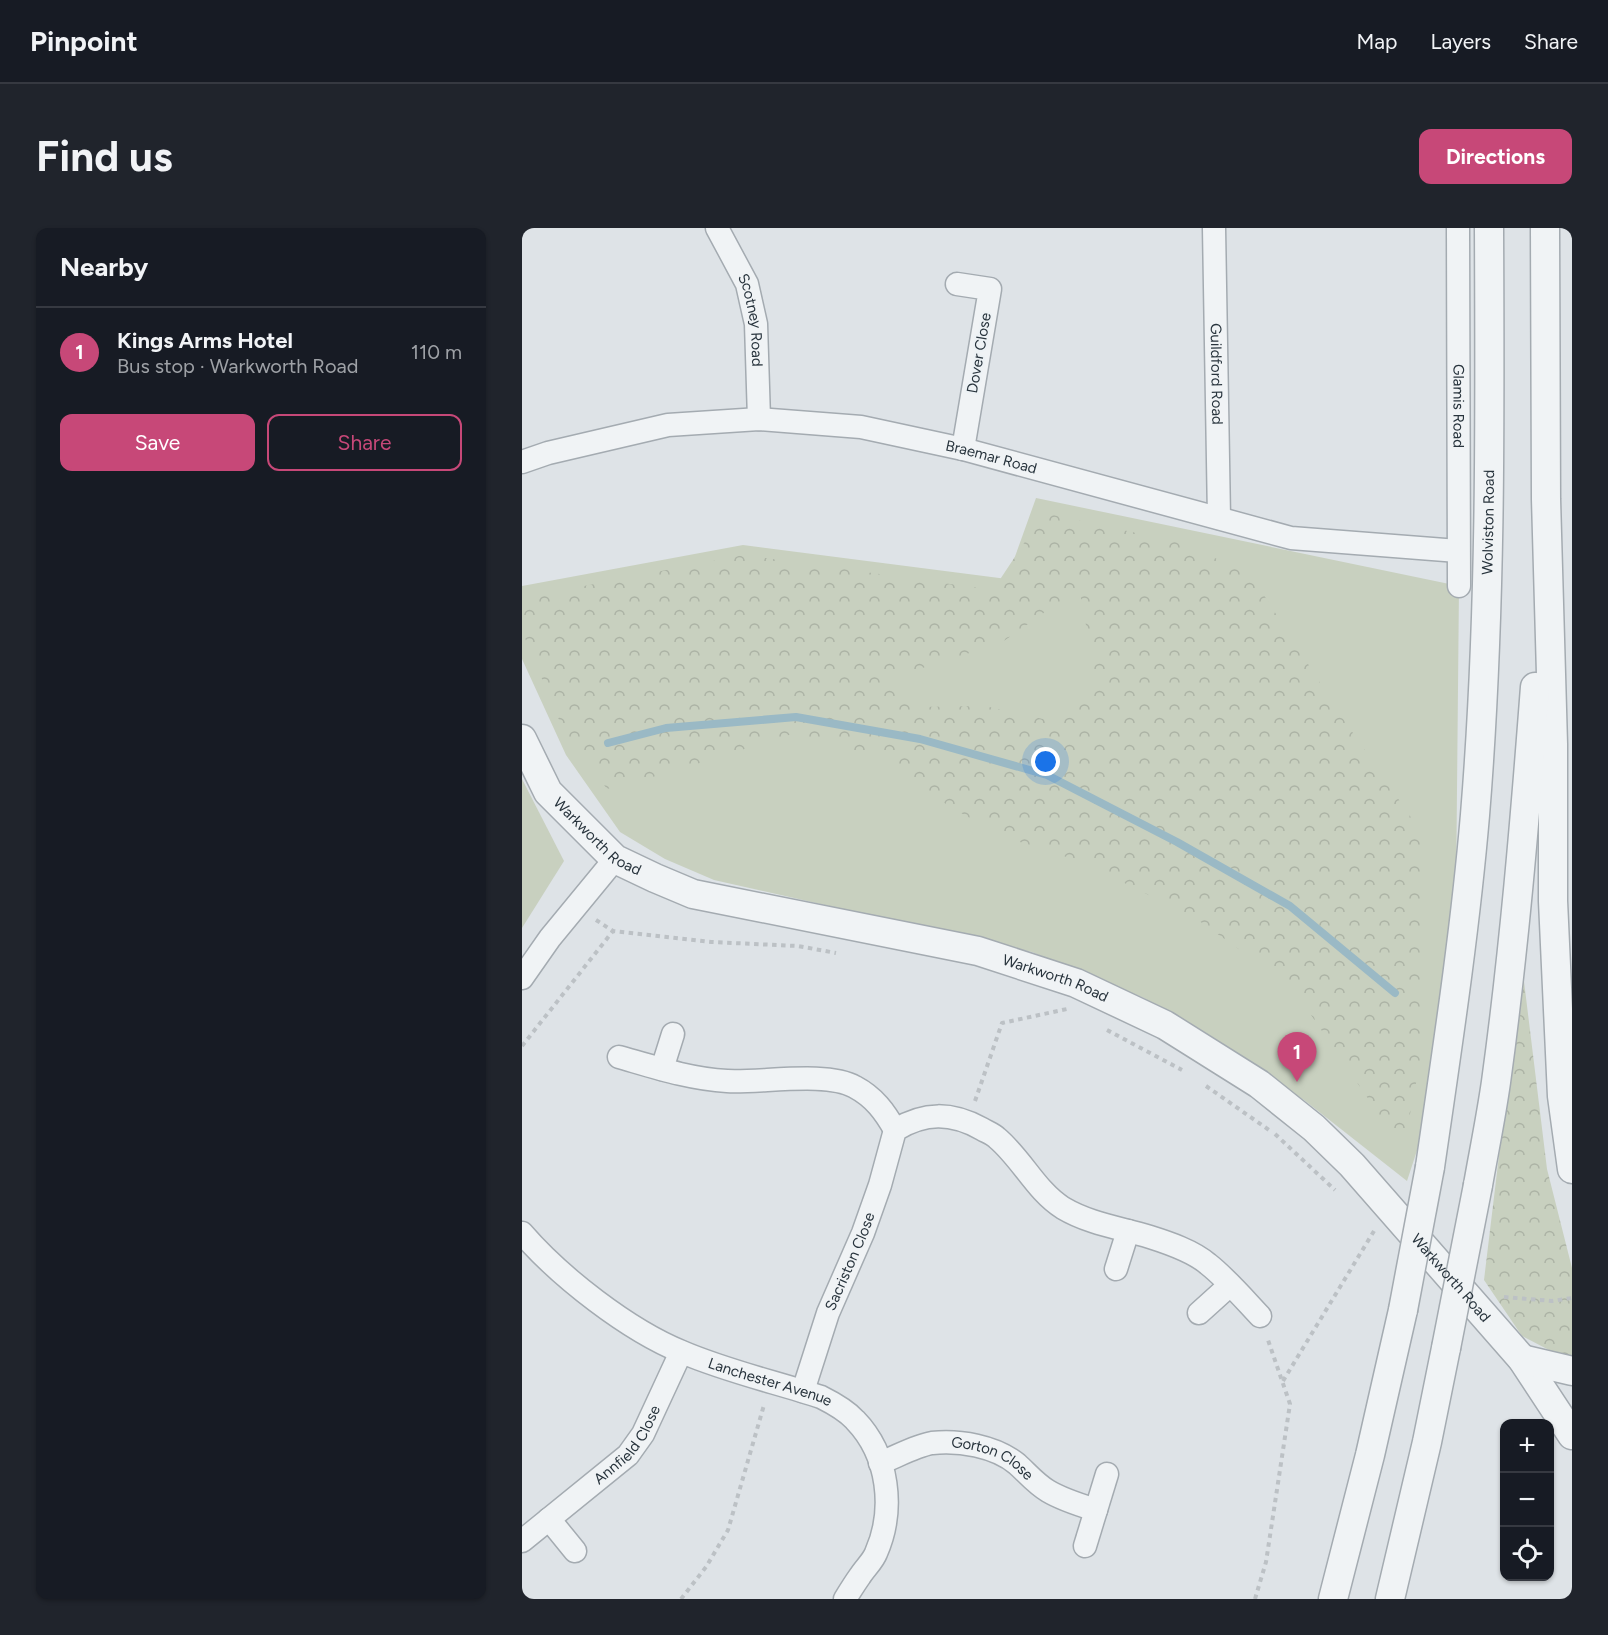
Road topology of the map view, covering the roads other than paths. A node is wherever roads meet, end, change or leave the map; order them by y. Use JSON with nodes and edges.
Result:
{"nodes":[{"id":1,"x":717,"y":228,"type":"edge"},
{"id":2,"x":1214,"y":228,"type":"edge"},
{"id":3,"x":1458,"y":228,"type":"edge"},
{"id":4,"x":1489,"y":228,"type":"edge"},
{"id":5,"x":1545,"y":228,"type":"edge"},
{"id":6,"x":957,"y":284,"type":"dead end"},
{"id":7,"x":759,"y":419,"type":"junction"},
{"id":8,"x":963,"y":448,"type":"junction"},
{"id":9,"x":522,"y":462,"type":"edge"},
{"id":10,"x":1546,"y":499,"type":"junction"},
{"id":11,"x":1219,"y":518,"type":"junction"},
{"id":12,"x":1458,"y":550,"type":"junction"},
{"id":13,"x":1459,"y":586,"type":"dead end"},
{"id":14,"x":522,"y":739,"type":"edge"},
{"id":15,"x":615,"y":859,"type":"junction"},
{"id":16,"x":522,"y":978,"type":"edge"},
{"id":17,"x":673,"y":1034,"type":"dead end"},
{"id":18,"x":619,"y":1057,"type":"dead end"},
{"id":19,"x":662,"y":1069,"type":"junction"},
{"id":20,"x":895,"y":1130,"type":"junction"},
{"id":21,"x":1572,"y":1169,"type":"edge"},
{"id":22,"x":1128,"y":1231,"type":"junction"},
{"id":23,"x":522,"y":1233,"type":"edge"},
{"id":24,"x":1116,"y":1269,"type":"dead end"},
{"id":25,"x":1230,"y":1285,"type":"junction"},
{"id":26,"x":1199,"y":1313,"type":"dead end"},
{"id":27,"x":1260,"y":1316,"type":"road end"},
{"id":28,"x":681,"y":1352,"type":"junction"},
{"id":29,"x":1522,"y":1359,"type":"junction"},
{"id":30,"x":1572,"y":1371,"type":"edge"},
{"id":31,"x":803,"y":1391,"type":"junction"},
{"id":32,"x":1572,"y":1435,"type":"edge"},
{"id":33,"x":880,"y":1464,"type":"junction"},
{"id":34,"x":1107,"y":1474,"type":"dead end"},
{"id":35,"x":1096,"y":1510,"type":"junction"},
{"id":36,"x":549,"y":1519,"type":"junction"},
{"id":37,"x":522,"y":1541,"type":"edge"},
{"id":38,"x":1085,"y":1546,"type":"dead end"},
{"id":39,"x":574,"y":1551,"type":"dead end"},
{"id":40,"x":845,"y":1599,"type":"edge"},
{"id":41,"x":1333,"y":1599,"type":"edge"},
{"id":42,"x":1390,"y":1599,"type":"edge"}],
"edges":[{"from":1,"to":7,"type":"street","name":"Scotney Road"},
{"from":2,"to":11,"type":"street","name":"Guildford Road"},
{"from":3,"to":12,"type":"street","name":"Glamis Road"},
{"from":4,"to":41,"type":"street","name":"Wolviston Road","bridge":true},
{"from":5,"to":10,"type":"street"},
{"from":6,"to":8,"type":"street","name":"Dover Close"},
{"from":7,"to":8,"type":"street","name":"Braemar Road"},
{"from":7,"to":9,"type":"street","name":"Braemar Road"},
{"from":8,"to":11,"type":"street","name":"Braemar Road"},
{"from":10,"to":21,"type":"street"},
{"from":10,"to":42,"type":"street","bridge":true},
{"from":11,"to":12,"type":"street","name":"Braemar Road"},
{"from":12,"to":13,"type":"street","name":"Glamis Road"},
{"from":14,"to":15,"type":"street","name":"Warkworth Road"},
{"from":15,"to":16,"type":"street"},
{"from":15,"to":29,"type":"street","name":"Warkworth Road"},
{"from":17,"to":19,"type":"street"},
{"from":18,"to":19,"type":"street"},
{"from":19,"to":20,"type":"street"},
{"from":20,"to":22,"type":"street"},
{"from":20,"to":31,"type":"street","name":"Sacriston Close"},
{"from":22,"to":24,"type":"street"},
{"from":22,"to":25,"type":"street"},
{"from":23,"to":28,"type":"street","name":"Lanchester Avenue"},
{"from":25,"to":26,"type":"street"},
{"from":25,"to":27,"type":"street"},
{"from":28,"to":31,"type":"street","name":"Lanchester Avenue"},
{"from":28,"to":36,"type":"street","name":"Annfield Close"},
{"from":29,"to":30,"type":"street"},
{"from":29,"to":32,"type":"street","name":"Warkworth Road"},
{"from":31,"to":33,"type":"street","name":"Lanchester Avenue"},
{"from":33,"to":35,"type":"street","name":"Gorton Close"},
{"from":33,"to":40,"type":"street","name":"Lanchester Avenue"},
{"from":34,"to":35,"type":"street"},
{"from":35,"to":38,"type":"street"},
{"from":36,"to":37,"type":"street","name":"Annfield Close"},
{"from":36,"to":39,"type":"street"}]}
